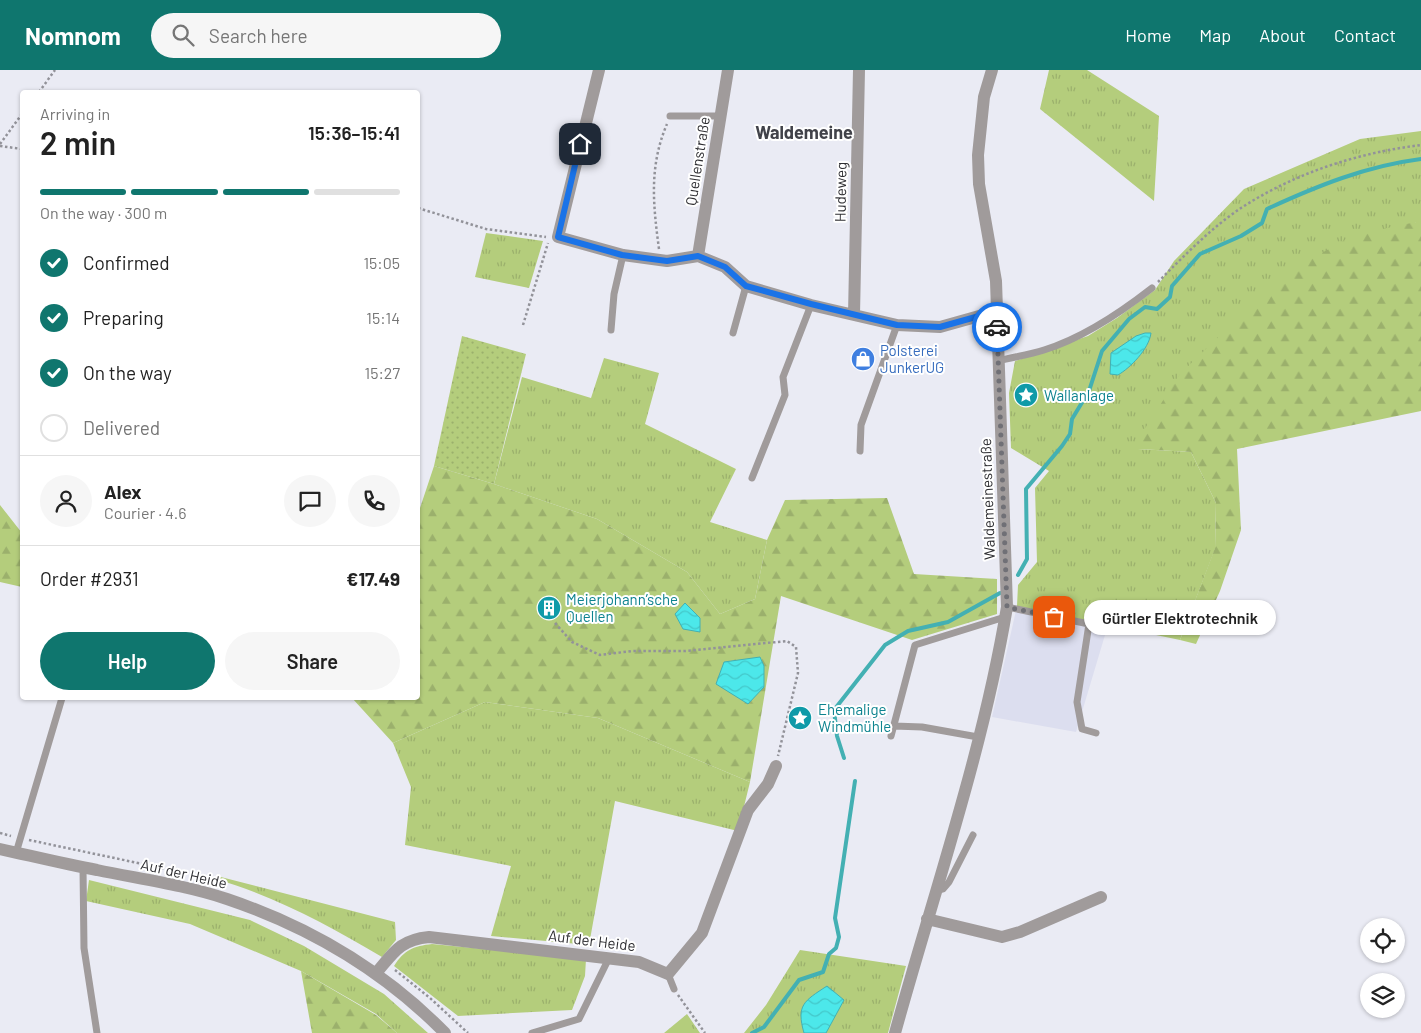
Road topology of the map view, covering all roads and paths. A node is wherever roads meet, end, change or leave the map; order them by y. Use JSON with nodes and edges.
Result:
{"nodes":[{"id":1,"x":55,"y":70,"type":"edge"},
{"id":2,"x":599,"y":70,"type":"edge"},
{"id":3,"x":728,"y":70,"type":"edge"},
{"id":4,"x":859,"y":70,"type":"edge"},
{"id":5,"x":992,"y":70,"type":"edge"},
{"id":6,"x":40,"y":90,"type":"edge"},
{"id":7,"x":670,"y":116,"type":"joint"},
{"id":8,"x":720,"y":116,"type":"junction"},
{"id":9,"x":20,"y":117,"type":"edge"},
{"id":10,"x":0,"y":145,"type":"edge"},
{"id":11,"x":1421,"y":145,"type":"edge"},
{"id":12,"x":20,"y":149,"type":"edge"},
{"id":13,"x":420,"y":209,"type":"edge"},
{"id":14,"x":554,"y":237,"type":"junction"},
{"id":15,"x":622,"y":255,"type":"junction"},
{"id":16,"x":698,"y":256,"type":"junction"},
{"id":17,"x":660,"y":260,"type":"junction"},
{"id":18,"x":746,"y":286,"type":"junction"},
{"id":19,"x":1152,"y":288,"type":"joint"},
{"id":20,"x":811,"y":304,"type":"junction"},
{"id":21,"x":997,"y":311,"type":"junction"},
{"id":22,"x":854,"y":315,"type":"junction"},
{"id":23,"x":523,"y":325,"type":"dead end"},
{"id":24,"x":897,"y":325,"type":"junction"},
{"id":25,"x":611,"y":330,"type":"dead end"},
{"id":26,"x":733,"y":333,"type":"dead end"},
{"id":27,"x":998,"y":361,"type":"junction"},
{"id":28,"x":860,"y":451,"type":"dead end"},
{"id":29,"x":752,"y":478,"type":"dead end"},
{"id":30,"x":1006,"y":612,"type":"junction"},
{"id":31,"x":555,"y":623,"type":"dead end"},
{"id":32,"x":61,"y":700,"type":"edge"},
{"id":33,"x":894,"y":726,"type":"junction"},
{"id":34,"x":1096,"y":733,"type":"dead end"},
{"id":35,"x":891,"y":736,"type":"dead end"},
{"id":36,"x":978,"y":737,"type":"junction"},
{"id":37,"x":776,"y":766,"type":"joint"},
{"id":38,"x":973,"y":835,"type":"dead end"},
{"id":39,"x":0,"y":849,"type":"edge"},
{"id":40,"x":16,"y":853,"type":"junction"},
{"id":41,"x":83,"y":868,"type":"junction"},
{"id":42,"x":935,"y":891,"type":"junction"},
{"id":43,"x":1101,"y":897,"type":"dead end"},
{"id":44,"x":927,"y":919,"type":"junction"},
{"id":45,"x":609,"y":958,"type":"junction"},
{"id":46,"x":376,"y":972,"type":"junction"},
{"id":47,"x":668,"y":974,"type":"junction"},
{"id":48,"x":674,"y":989,"type":"joint"},
{"id":49,"x":97,"y":1033,"type":"edge"},
{"id":50,"x":444,"y":1033,"type":"edge"},
{"id":51,"x":532,"y":1033,"type":"edge"},
{"id":52,"x":705,"y":1033,"type":"edge"},
{"id":53,"x":895,"y":1033,"type":"edge"}],
"edges":[{"from":1,"to":6,"type":"path"},
{"from":2,"to":14,"type":"street"},
{"from":3,"to":8,"type":"street","name":"Quellenstraße"},
{"from":4,"to":22,"type":"street","name":"Hudeweg"},
{"from":5,"to":21,"type":"street","name":"Waldemeinestraße"},
{"from":7,"to":8,"type":"lane"},
{"from":7,"to":17,"type":"path"},
{"from":8,"to":16,"type":"street","name":"Quellenstraße"},
{"from":9,"to":10,"type":"path"},
{"from":10,"to":12,"type":"path"},
{"from":11,"to":19,"type":"path"},
{"from":13,"to":14,"type":"path"},
{"from":14,"to":15,"type":"street"},
{"from":14,"to":23,"type":"path"},
{"from":15,"to":17,"type":"street"},
{"from":15,"to":25,"type":"lane"},
{"from":16,"to":17,"type":"street"},
{"from":16,"to":18,"type":"street"},
{"from":18,"to":20,"type":"street"},
{"from":18,"to":26,"type":"lane"},
{"from":19,"to":27,"type":"lane"},
{"from":20,"to":22,"type":"street"},
{"from":20,"to":29,"type":"lane"},
{"from":21,"to":24,"type":"street"},
{"from":21,"to":27,"type":"street","name":"Waldemeinestraße"},
{"from":22,"to":24,"type":"street"},
{"from":24,"to":28,"type":"lane"},
{"from":27,"to":30,"type":"street","name":"Waldemeinestraße"},
{"from":30,"to":33,"type":"lane"},
{"from":30,"to":34,"type":"lane"},
{"from":30,"to":36,"type":"street","name":"Waldemeinestraße"},
{"from":31,"to":37,"type":"path"},
{"from":32,"to":40,"type":"lane"},
{"from":33,"to":35,"type":"lane"},
{"from":33,"to":36,"type":"lane"},
{"from":36,"to":42,"type":"street","name":"Waldemeinestraße"},
{"from":37,"to":47,"type":"street"},
{"from":38,"to":42,"type":"lane"},
{"from":39,"to":40,"type":"street","name":"Auf der Heide"},
{"from":40,"to":41,"type":"street","name":"Auf der Heide"},
{"from":41,"to":46,"type":"street","name":"Auf der Heide"},
{"from":41,"to":49,"type":"lane"},
{"from":42,"to":44,"type":"street","name":"Waldemeinestraße"},
{"from":43,"to":44,"type":"street"},
{"from":44,"to":53,"type":"street","name":"Waldemeinestraße"},
{"from":45,"to":46,"type":"street","name":"Auf der Heide"},
{"from":45,"to":47,"type":"street","name":"Auf der Heide"},
{"from":45,"to":51,"type":"lane"},
{"from":46,"to":50,"type":"street","name":"Auf der Heide"},
{"from":47,"to":48,"type":"lane"},
{"from":48,"to":52,"type":"path"}]}
